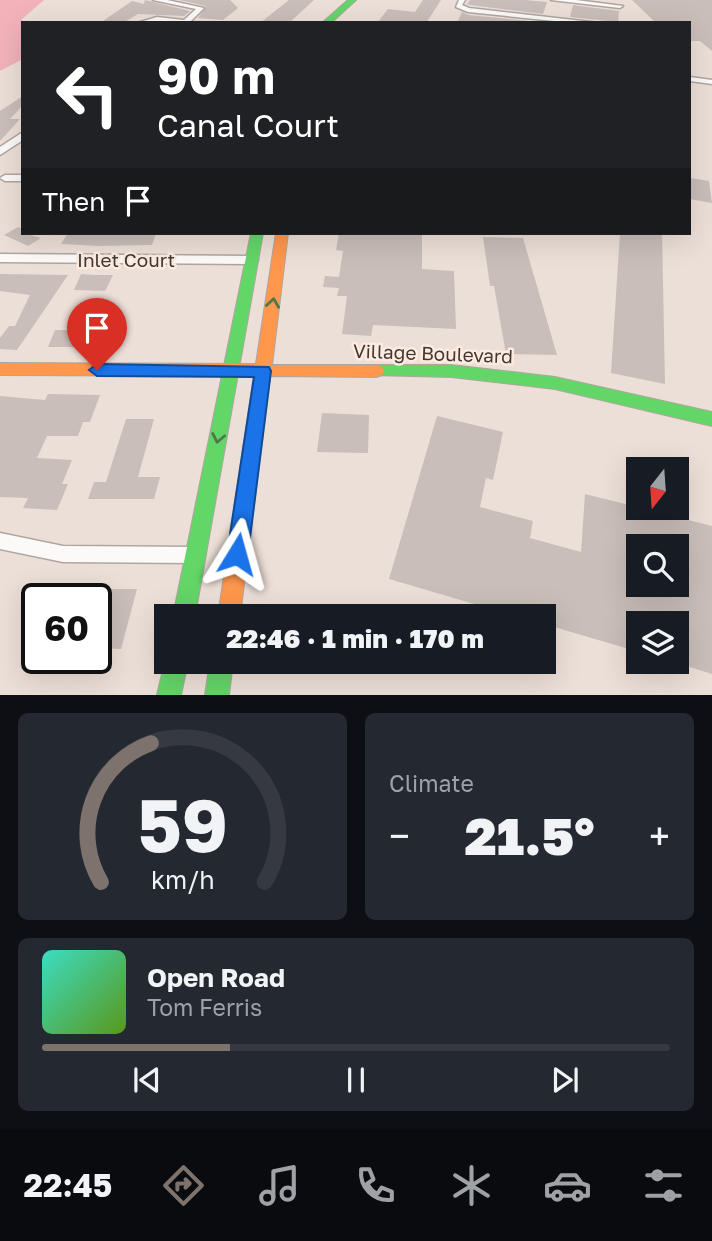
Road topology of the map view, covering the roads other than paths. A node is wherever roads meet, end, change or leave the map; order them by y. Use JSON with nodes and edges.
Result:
{"nodes":[{"id":1,"x":156,"y":0,"type":"edge"},
{"id":2,"x":352,"y":0,"type":"edge"},
{"id":3,"x":367,"y":0,"type":"edge"},
{"id":4,"x":462,"y":0,"type":"edge"},
{"id":5,"x":554,"y":0,"type":"edge"},
{"id":6,"x":560,"y":0,"type":"edge"},
{"id":7,"x":620,"y":6,"type":"dead end"},
{"id":8,"x":148,"y":21,"type":"edge"},
{"id":9,"x":178,"y":21,"type":"edge"},
{"id":10,"x":189,"y":21,"type":"edge"},
{"id":11,"x":335,"y":21,"type":"edge"},
{"id":12,"x":555,"y":21,"type":"edge"},
{"id":13,"x":691,"y":79,"type":"edge"},
{"id":14,"x":712,"y":82,"type":"edge"},
{"id":15,"x":21,"y":136,"type":"edge"},
{"id":16,"x":0,"y":152,"type":"edge"},
{"id":17,"x":5,"y":178,"type":"dead end"},
{"id":18,"x":21,"y":178,"type":"edge"},
{"id":19,"x":257,"y":235,"type":"edge"},
{"id":20,"x":282,"y":235,"type":"edge"},
{"id":21,"x":0,"y":258,"type":"edge"},
{"id":22,"x":252,"y":260,"type":"junction"},
{"id":23,"x":0,"y":369,"type":"edge"},
{"id":24,"x":231,"y":371,"type":"junction"},
{"id":25,"x":263,"y":371,"type":"junction"},
{"id":26,"x":712,"y":419,"type":"edge"},
{"id":27,"x":0,"y":541,"type":"edge"},
{"id":28,"x":196,"y":555,"type":"junction"},
{"id":29,"x":186,"y":604,"type":"edge"},
{"id":30,"x":231,"y":604,"type":"edge"},
{"id":31,"x":173,"y":674,"type":"edge"},
{"id":32,"x":221,"y":674,"type":"edge"},
{"id":33,"x":169,"y":695,"type":"edge"},
{"id":34,"x":218,"y":695,"type":"edge"}],
"edges":[{"from":1,"to":10,"type":"street"},
{"from":2,"to":11,"type":"main road"},
{"from":3,"to":11,"type":"main road"},
{"from":4,"to":12,"type":"street"},
{"from":5,"to":6,"type":"street"},
{"from":6,"to":7,"type":"street"},
{"from":6,"to":12,"type":"street"},
{"from":8,"to":9,"type":"street"},
{"from":13,"to":14,"type":"street"},
{"from":15,"to":16,"type":"street"},
{"from":17,"to":18,"type":"street"},
{"from":19,"to":22,"type":"main road"},
{"from":25,"to":20,"type":"main road","one_way":true},
{"from":21,"to":22,"type":"street","name":"Inlet Court"},
{"from":22,"to":24,"type":"main road"},
{"from":23,"to":24,"type":"main road","name":"Village Boulevard"},
{"from":24,"to":25,"type":"main road","name":"Village Boulevard"},
{"from":24,"to":28,"type":"main road","one_way":true},
{"from":25,"to":26,"type":"main road","name":"Village Boulevard"},
{"from":25,"to":30,"type":"main road"},
{"from":27,"to":28,"type":"street"},
{"from":28,"to":29,"type":"main road"},
{"from":31,"to":33,"type":"main road"},
{"from":32,"to":34,"type":"main road"}]}
